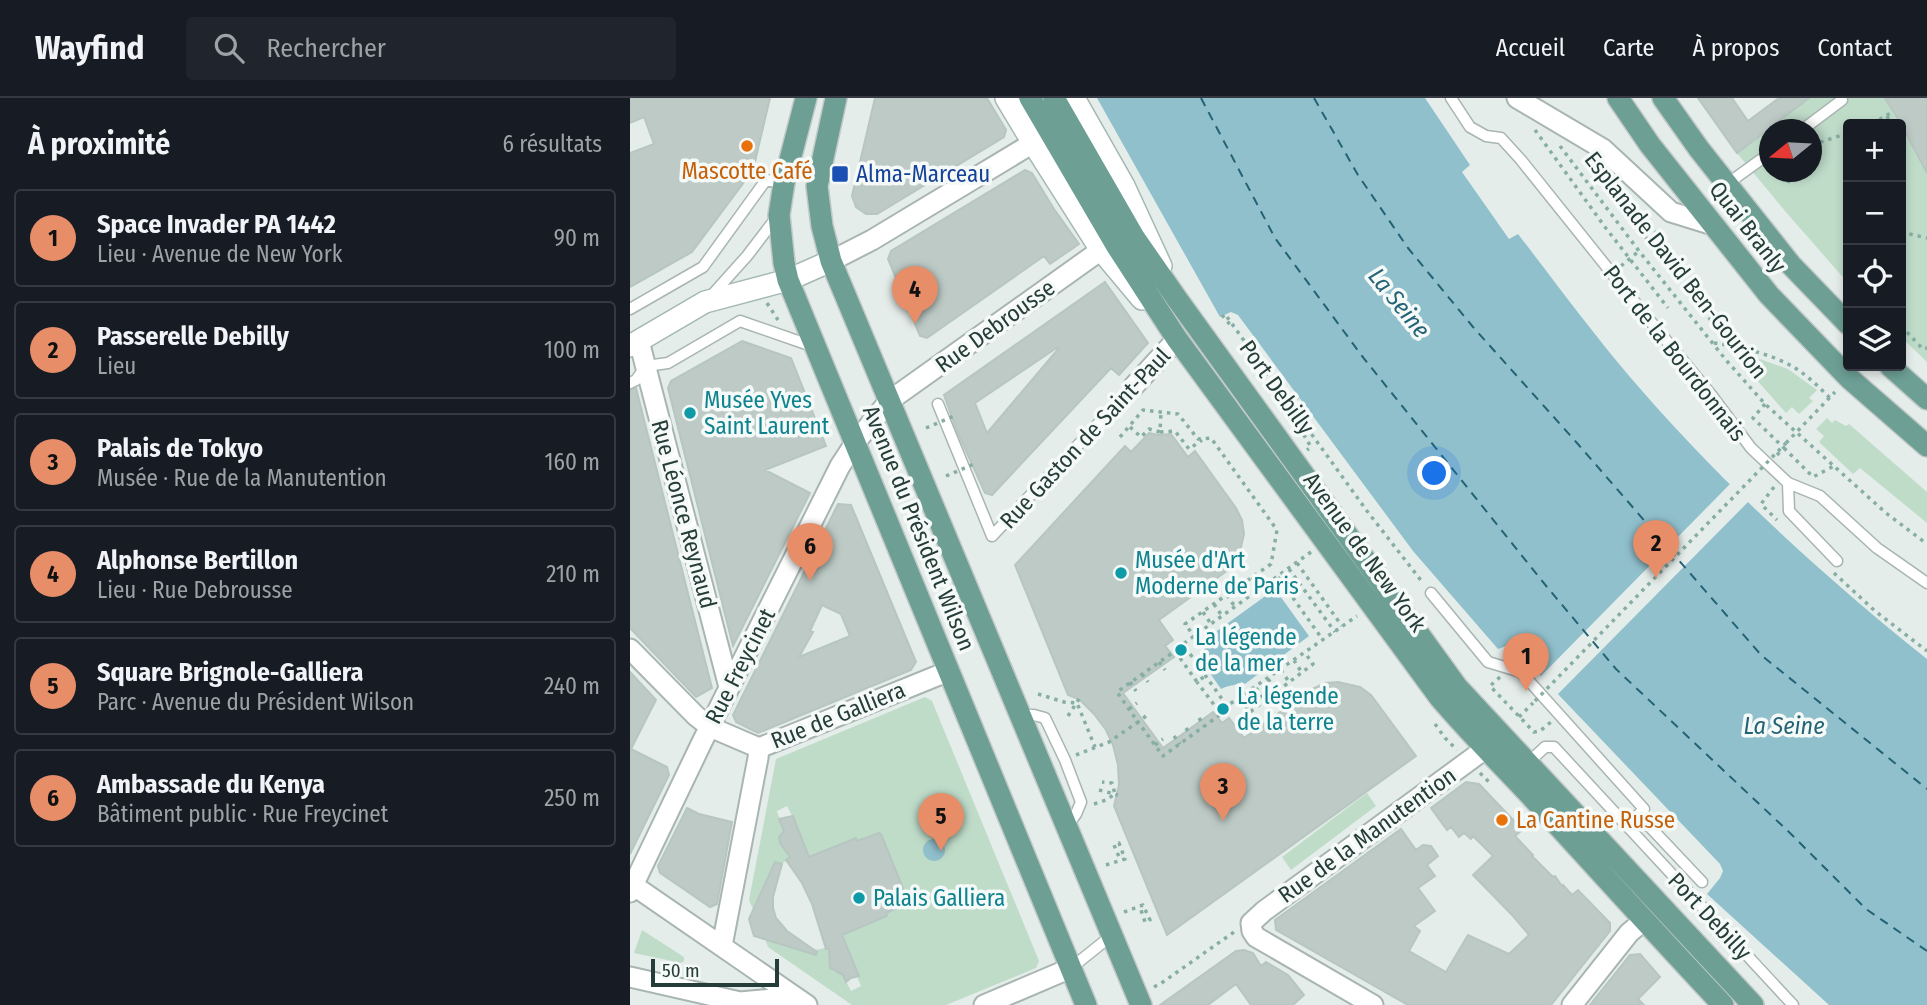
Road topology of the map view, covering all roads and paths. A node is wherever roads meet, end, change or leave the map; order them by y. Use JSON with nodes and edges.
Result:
{"nodes":[{"id":1,"x":806,"y":98,"type":"edge"},
{"id":2,"x":836,"y":98,"type":"edge"},
{"id":3,"x":1006,"y":98,"type":"edge"},
{"id":4,"x":1030,"y":98,"type":"edge"},
{"id":5,"x":1054,"y":98,"type":"edge"},
{"id":6,"x":1074,"y":98,"type":"edge"},
{"id":7,"x":1451,"y":98,"type":"edge"},
{"id":8,"x":1517,"y":98,"type":"edge"},
{"id":9,"x":1618,"y":98,"type":"edge"},
{"id":10,"x":1663,"y":98,"type":"edge"},
{"id":11,"x":1842,"y":100,"type":"dead end"},
{"id":12,"x":1892,"y":112,"type":"dead end"},
{"id":13,"x":1887,"y":116,"type":"junction"},
{"id":14,"x":1817,"y":119,"type":"edge"},
{"id":15,"x":1881,"y":119,"type":"edge"},
{"id":16,"x":1888,"y":119,"type":"edge"},
{"id":17,"x":1529,"y":120,"type":"dead end"},
{"id":18,"x":1843,"y":135,"type":"edge"},
{"id":19,"x":1557,"y":141,"type":"dead end"},
{"id":20,"x":1822,"y":141,"type":"edge"},
{"id":21,"x":1032,"y":143,"type":"junction"},
{"id":22,"x":1583,"y":154,"type":"dead end"},
{"id":23,"x":1759,"y":160,"type":"edge"},
{"id":24,"x":784,"y":183,"type":"junction"},
{"id":25,"x":1727,"y":184,"type":"junction"},
{"id":26,"x":779,"y":215,"type":"junction"},
{"id":27,"x":1713,"y":225,"type":"junction"},
{"id":28,"x":1637,"y":227,"type":"junction"},
{"id":29,"x":1906,"y":233,"type":"edge"},
{"id":30,"x":1927,"y":238,"type":"edge"},
{"id":31,"x":1101,"y":250,"type":"junction"},
{"id":32,"x":1639,"y":251,"type":"junction"},
{"id":33,"x":1664,"y":258,"type":"dead end"},
{"id":34,"x":831,"y":261,"type":"junction"},
{"id":35,"x":1621,"y":266,"type":"dead end"},
{"id":36,"x":788,"y":280,"type":"junction"},
{"id":37,"x":1177,"y":299,"type":"junction"},
{"id":38,"x":705,"y":302,"type":"junction"},
{"id":39,"x":1668,"y":308,"type":"dead end"},
{"id":40,"x":630,"y":309,"type":"edge"},
{"id":41,"x":1225,"y":316,"type":"dead end"},
{"id":42,"x":1843,"y":319,"type":"edge"},
{"id":43,"x":1717,"y":328,"type":"dead end"},
{"id":44,"x":1906,"y":331,"type":"edge"},
{"id":45,"x":1177,"y":340,"type":"junction"},
{"id":46,"x":1712,"y":343,"type":"junction"},
{"id":47,"x":635,"y":344,"type":"edge"},
{"id":48,"x":816,"y":347,"type":"junction"},
{"id":49,"x":1927,"y":348,"type":"edge"},
{"id":50,"x":646,"y":366,"type":"junction"},
{"id":51,"x":1896,"y":371,"type":"edge"},
{"id":52,"x":630,"y":383,"type":"edge"},
{"id":53,"x":1843,"y":384,"type":"junction"},
{"id":54,"x":1133,"y":387,"type":"joint"},
{"id":55,"x":1298,"y":397,"type":"dead end"},
{"id":56,"x":1830,"y":398,"type":"junction"},
{"id":57,"x":1927,"y":399,"type":"edge"},
{"id":58,"x":889,"y":401,"type":"junction"},
{"id":59,"x":938,"y":404,"type":"dead end"},
{"id":60,"x":1289,"y":404,"type":"junction"},
{"id":61,"x":1765,"y":404,"type":"junction"},
{"id":62,"x":1161,"y":412,"type":"junction"},
{"id":63,"x":954,"y":416,"type":"dead end"},
{"id":64,"x":1301,"y":420,"type":"junction"},
{"id":65,"x":1129,"y":426,"type":"junction"},
{"id":66,"x":926,"y":428,"type":"dead end"},
{"id":67,"x":1160,"y":432,"type":"junction"},
{"id":68,"x":1796,"y":433,"type":"junction"},
{"id":69,"x":1120,"y":437,"type":"dead end"},
{"id":70,"x":1204,"y":438,"type":"junction"},
{"id":71,"x":1308,"y":441,"type":"dead end"},
{"id":72,"x":855,"y":443,"type":"junction"},
{"id":73,"x":1785,"y":446,"type":"junction"},
{"id":74,"x":1927,"y":446,"type":"edge"},
{"id":75,"x":1779,"y":453,"type":"dead end"},
{"id":76,"x":974,"y":464,"type":"dead end"},
{"id":77,"x":1834,"y":466,"type":"junction"},
{"id":78,"x":946,"y":476,"type":"dead end"},
{"id":79,"x":1788,"y":483,"type":"junction"},
{"id":80,"x":1927,"y":544,"type":"edge"},
{"id":81,"x":1311,"y":552,"type":"dead end"},
{"id":82,"x":1837,"y":561,"type":"dead end"},
{"id":83,"x":1297,"y":563,"type":"junction"},
{"id":84,"x":1289,"y":569,"type":"junction"},
{"id":85,"x":1252,"y":577,"type":"junction"},
{"id":86,"x":1278,"y":577,"type":"junction"},
{"id":87,"x":1927,"y":583,"type":"edge"},
{"id":88,"x":1239,"y":586,"type":"junction"},
{"id":89,"x":1260,"y":589,"type":"junction"},
{"id":90,"x":1431,"y":593,"type":"joint"},
{"id":91,"x":1227,"y":595,"type":"junction"},
{"id":92,"x":1247,"y":598,"type":"junction"},
{"id":93,"x":1214,"y":604,"type":"junction"},
{"id":94,"x":1236,"y":607,"type":"junction"},
{"id":95,"x":1202,"y":612,"type":"junction"},
{"id":96,"x":1222,"y":616,"type":"junction"},
{"id":97,"x":1357,"y":616,"type":"dead end"},
{"id":98,"x":1211,"y":624,"type":"junction"},
{"id":99,"x":1342,"y":626,"type":"junction"},
{"id":100,"x":1335,"y":632,"type":"junction"},
{"id":101,"x":1194,"y":636,"type":"junction"},
{"id":102,"x":1323,"y":640,"type":"junction"},
{"id":103,"x":630,"y":649,"type":"edge"},
{"id":104,"x":1305,"y":653,"type":"junction"},
{"id":105,"x":1294,"y":660,"type":"junction"},
{"id":106,"x":1159,"y":662,"type":"junction"},
{"id":107,"x":1509,"y":669,"type":"junction"},
{"id":108,"x":1165,"y":670,"type":"dead end"},
{"id":109,"x":1281,"y":670,"type":"junction"},
{"id":110,"x":949,"y":671,"type":"junction"},
{"id":111,"x":1302,"y":673,"type":"junction"},
{"id":112,"x":1142,"y":674,"type":"junction"},
{"id":113,"x":1205,"y":676,"type":"junction"},
{"id":114,"x":1268,"y":678,"type":"junction"},
{"id":115,"x":1197,"y":681,"type":"junction"},
{"id":116,"x":1130,"y":682,"type":"junction"},
{"id":117,"x":1148,"y":682,"type":"dead end"},
{"id":118,"x":1289,"y":682,"type":"junction"},
{"id":119,"x":729,"y":687,"type":"junction"},
{"id":120,"x":1256,"y":687,"type":"junction"},
{"id":121,"x":1136,"y":691,"type":"dead end"},
{"id":122,"x":1277,"y":691,"type":"junction"},
{"id":123,"x":1038,"y":694,"type":"dead end"},
{"id":124,"x":1240,"y":698,"type":"junction"},
{"id":125,"x":1265,"y":700,"type":"junction"},
{"id":126,"x":1078,"y":701,"type":"junction"},
{"id":127,"x":1137,"y":703,"type":"dead end"},
{"id":128,"x":1129,"y":709,"type":"junction"},
{"id":129,"x":1020,"y":715,"type":"junction"},
{"id":130,"x":1068,"y":716,"type":"dead end"},
{"id":131,"x":1146,"y":716,"type":"dead end"},
{"id":132,"x":1519,"y":717,"type":"junction"},
{"id":133,"x":1199,"y":718,"type":"dead end"},
{"id":134,"x":1138,"y":722,"type":"junction"},
{"id":135,"x":1513,"y":722,"type":"dead end"},
{"id":136,"x":1204,"y":726,"type":"junction"},
{"id":137,"x":710,"y":727,"type":"junction"},
{"id":138,"x":1186,"y":728,"type":"dead end"},
{"id":139,"x":1540,"y":731,"type":"dead end"},
{"id":140,"x":1174,"y":736,"type":"dead end"},
{"id":141,"x":1191,"y":736,"type":"junction"},
{"id":142,"x":1163,"y":739,"type":"dead end"},
{"id":143,"x":1180,"y":744,"type":"junction"},
{"id":144,"x":1155,"y":745,"type":"junction"},
{"id":145,"x":1095,"y":747,"type":"junction"},
{"id":146,"x":759,"y":748,"type":"junction"},
{"id":147,"x":1485,"y":749,"type":"junction"},
{"id":148,"x":1065,"y":760,"type":"junction"},
{"id":149,"x":1528,"y":763,"type":"junction"},
{"id":150,"x":1102,"y":782,"type":"dead end"},
{"id":151,"x":1099,"y":790,"type":"dead end"},
{"id":152,"x":1116,"y":795,"type":"junction"},
{"id":153,"x":1094,"y":804,"type":"dead end"},
{"id":154,"x":1636,"y":818,"type":"junction"},
{"id":155,"x":1067,"y":827,"type":"junction"},
{"id":156,"x":1627,"y":827,"type":"junction"},
{"id":157,"x":1119,"y":857,"type":"dead end"},
{"id":158,"x":1109,"y":864,"type":"dead end"},
{"id":159,"x":1702,"y":882,"type":"dead end"},
{"id":160,"x":631,"y":887,"type":"edge"},
{"id":161,"x":1141,"y":910,"type":"dead end"},
{"id":162,"x":1127,"y":911,"type":"dead end"},
{"id":163,"x":1643,"y":921,"type":"junction"},
{"id":164,"x":1112,"y":935,"type":"junction"},
{"id":165,"x":1226,"y":937,"type":"dead end"},
{"id":166,"x":722,"y":946,"type":"junction"},
{"id":167,"x":1071,"y":968,"type":"junction"},
{"id":168,"x":630,"y":977,"type":"edge"},
{"id":169,"x":1163,"y":982,"type":"dead end"},
{"id":170,"x":801,"y":1001,"type":"edge"},
{"id":171,"x":984,"y":1005,"type":"edge"},
{"id":172,"x":1086,"y":1005,"type":"edge"},
{"id":173,"x":1141,"y":1005,"type":"edge"},
{"id":174,"x":1373,"y":1005,"type":"edge"},
{"id":175,"x":1572,"y":1005,"type":"edge"},
{"id":176,"x":1723,"y":1005,"type":"edge"},
{"id":177,"x":1753,"y":1005,"type":"edge"},
{"id":178,"x":1793,"y":1005,"type":"edge"}],
"edges":[{"from":1,"to":24,"type":"main road","name":"Avenue du Président Wilson"},
{"from":2,"to":34,"type":"main road","name":"Avenue du Président Wilson"},
{"from":3,"to":21,"type":"street","name":"Avenue de New York"},
{"from":4,"to":45,"type":"main road"},
{"from":5,"to":37,"type":"main road"},
{"from":6,"to":37,"type":"street","name":"Avenue de New York"},
{"from":7,"to":79,"type":"lane","name":"Port de la Bourdonnais"},
{"from":8,"to":27,"type":"street"},
{"from":9,"to":27,"type":"main road","name":"Quai Branly"},
{"from":10,"to":25,"type":"main road","name":"Quai Branly"},
{"from":11,"to":14,"type":"lane"},
{"from":12,"to":13,"type":"path"},
{"from":13,"to":15,"type":"path"},
{"from":13,"to":16,"type":"path"},
{"from":17,"to":39,"type":"path"},
{"from":18,"to":20,"type":"path"},
{"from":19,"to":32,"type":"path","name":"Esplanade David Ben-Gourion"},
{"from":21,"to":31,"type":"street","name":"Avenue de New York"},
{"from":21,"to":34,"type":"street"},
{"from":22,"to":28,"type":"path"},
{"from":23,"to":25,"type":"lane"},
{"from":24,"to":26,"type":"main road","name":"Avenue du Président Wilson"},
{"from":24,"to":40,"type":"lane"},
{"from":25,"to":42,"type":"main road","name":"Quai Branly"},
{"from":26,"to":36,"type":"main road","name":"Avenue du Président Wilson"},
{"from":26,"to":38,"type":"lane"},
{"from":27,"to":53,"type":"main road","name":"Quai Branly"},
{"from":28,"to":33,"type":"path"},
{"from":28,"to":43,"type":"path"},
{"from":29,"to":30,"type":"path"},
{"from":31,"to":45,"type":"street","name":"Avenue de New York"},
{"from":31,"to":58,"type":"street","name":"Rue Debrousse"},
{"from":32,"to":35,"type":"path"},
{"from":32,"to":46,"type":"path","name":"Esplanade David Ben-Gourion"},
{"from":34,"to":36,"type":"street"},
{"from":34,"to":58,"type":"main road","name":"Avenue du Président Wilson"},
{"from":36,"to":38,"type":"street"},
{"from":36,"to":48,"type":"main road","name":"Avenue du Président Wilson"},
{"from":37,"to":149,"type":"main road","name":"Avenue de New York"},
{"from":38,"to":47,"type":"street"},
{"from":41,"to":60,"type":"path","name":"Port Debilly"},
{"from":44,"to":49,"type":"path"},
{"from":45,"to":54,"type":"street","name":"Rue Gaston de Saint-Paul"},
{"from":45,"to":147,"type":"main road","name":"Avenue de New York"},
{"from":46,"to":56,"type":"path"},
{"from":46,"to":61,"type":"path","name":"Esplanade David Ben-Gourion"},
{"from":47,"to":50,"type":"street","name":"Rue Léonce Reynaud"},
{"from":48,"to":50,"type":"lane"},
{"from":48,"to":72,"type":"main road","name":"Avenue du Président Wilson"},
{"from":50,"to":52,"type":"lane"},
{"from":50,"to":119,"type":"street","name":"Rue Léonce Reynaud"},
{"from":51,"to":57,"type":"main road"},
{"from":53,"to":56,"type":"path"},
{"from":53,"to":74,"type":"main road","name":"Quai Branly"},
{"from":54,"to":59,"type":"lane","name":"Rue Gaston de Saint-Paul"},
{"from":55,"to":60,"type":"path"},
{"from":56,"to":68,"type":"path"},
{"from":58,"to":72,"type":"street","name":"Rue Debrousse"},
{"from":58,"to":129,"type":"main road","name":"Avenue du Président Wilson"},
{"from":60,"to":64,"type":"path","name":"Port Debilly"},
{"from":61,"to":68,"type":"path","name":"Esplanade David Ben-Gourion"},
{"from":61,"to":73,"type":"path","name":"Port de la Bourdonnais"},
{"from":62,"to":65,"type":"path"},
{"from":62,"to":67,"type":"path"},
{"from":62,"to":70,"type":"path"},
{"from":63,"to":66,"type":"path","bridge":true},
{"from":64,"to":71,"type":"path"},
{"from":64,"to":90,"type":"path","name":"Port Debilly"},
{"from":65,"to":67,"type":"path"},
{"from":65,"to":69,"type":"path"},
{"from":67,"to":70,"type":"path"},
{"from":68,"to":73,"type":"path"},
{"from":68,"to":77,"type":"path","name":"Esplanade David Ben-Gourion"},
{"from":70,"to":85,"type":"path"},
{"from":72,"to":110,"type":"main road","name":"Avenue du Président Wilson"},
{"from":72,"to":119,"type":"street","name":"Rue Freycinet"},
{"from":73,"to":75,"type":"path"},
{"from":73,"to":77,"type":"path","name":"Port de la Bourdonnais"},
{"from":73,"to":132,"type":"path","bridge":true},
{"from":76,"to":78,"type":"path","bridge":true},
{"from":77,"to":80,"type":"path","name":"Esplanade David Ben-Gourion"},
{"from":79,"to":82,"type":"lane"},
{"from":79,"to":87,"type":"lane","name":"Port de la Bourdonnais"},
{"from":81,"to":83,"type":"path"},
{"from":83,"to":84,"type":"path"},
{"from":83,"to":99,"type":"path"},
{"from":84,"to":86,"type":"path"},
{"from":84,"to":100,"type":"path"},
{"from":85,"to":88,"type":"path"},
{"from":85,"to":89,"type":"path"},
{"from":86,"to":89,"type":"path"},
{"from":86,"to":102,"type":"path"},
{"from":88,"to":91,"type":"path"},
{"from":88,"to":92,"type":"path"},
{"from":89,"to":92,"type":"path"},
{"from":90,"to":107,"type":"lane"},
{"from":91,"to":93,"type":"path"},
{"from":91,"to":94,"type":"path"},
{"from":92,"to":94,"type":"path"},
{"from":93,"to":95,"type":"path"},
{"from":93,"to":96,"type":"path"},
{"from":94,"to":96,"type":"path"},
{"from":95,"to":98,"type":"path"},
{"from":95,"to":101,"type":"path"},
{"from":96,"to":98,"type":"path"},
{"from":97,"to":99,"type":"path"},
{"from":98,"to":101,"type":"path"},
{"from":99,"to":100,"type":"path"},
{"from":100,"to":102,"type":"path"},
{"from":101,"to":113,"type":"path"},
{"from":102,"to":104,"type":"path"},
{"from":103,"to":137,"type":"street"},
{"from":104,"to":105,"type":"path"},
{"from":104,"to":111,"type":"path"},
{"from":105,"to":109,"type":"path"},
{"from":105,"to":111,"type":"path"},
{"from":106,"to":108,"type":"path"},
{"from":106,"to":112,"type":"path"},
{"from":106,"to":115,"type":"path"},
{"from":107,"to":132,"type":"path"},
{"from":107,"to":154,"type":"lane"},
{"from":109,"to":114,"type":"path"},
{"from":109,"to":118,"type":"path"},
{"from":110,"to":146,"type":"street","name":"Rue de Galliera"},
{"from":110,"to":167,"type":"main road","name":"Avenue du Président Wilson"},
{"from":111,"to":118,"type":"path"},
{"from":112,"to":116,"type":"path"},
{"from":112,"to":117,"type":"path"},
{"from":113,"to":115,"type":"path"},
{"from":113,"to":124,"type":"path"},
{"from":114,"to":120,"type":"path"},
{"from":114,"to":122,"type":"path"},
{"from":115,"to":136,"type":"path"},
{"from":116,"to":121,"type":"path"},
{"from":116,"to":128,"type":"path"},
{"from":118,"to":122,"type":"path"},
{"from":119,"to":137,"type":"street","name":"Rue Freycinet"},
{"from":120,"to":124,"type":"path"},
{"from":120,"to":125,"type":"path"},
{"from":122,"to":125,"type":"path"},
{"from":123,"to":126,"type":"path"},
{"from":124,"to":125,"type":"path"},
{"from":126,"to":130,"type":"path"},
{"from":126,"to":145,"type":"path"},
{"from":127,"to":128,"type":"path"},
{"from":128,"to":134,"type":"path"},
{"from":129,"to":148,"type":"lane"},
{"from":129,"to":155,"type":"main road","name":"Avenue du Président Wilson"},
{"from":131,"to":134,"type":"path"},
{"from":132,"to":135,"type":"path"},
{"from":132,"to":139,"type":"path"},
{"from":133,"to":136,"type":"path"},
{"from":134,"to":144,"type":"path"},
{"from":134,"to":145,"type":"path"},
{"from":136,"to":141,"type":"path"},
{"from":137,"to":146,"type":"street"},
{"from":137,"to":160,"type":"street","name":"Rue Freycinet"},
{"from":138,"to":141,"type":"path"},
{"from":140,"to":143,"type":"path"},
{"from":141,"to":143,"type":"path"},
{"from":142,"to":144,"type":"path"},
{"from":143,"to":144,"type":"path"},
{"from":145,"to":148,"type":"path"},
{"from":146,"to":166,"type":"street","name":"Rue de Galliera"},
{"from":147,"to":163,"type":"main road","name":"Avenue de New York"},
{"from":147,"to":174,"type":"street","name":"Rue de la Manutention"},
{"from":148,"to":155,"type":"lane"},
{"from":149,"to":156,"type":"lane","name":"Port Debilly"},
{"from":149,"to":177,"type":"main road","name":"Avenue de New York"},
{"from":150,"to":152,"type":"path"},
{"from":151,"to":152,"type":"path"},
{"from":152,"to":153,"type":"path"},
{"from":154,"to":156,"type":"lane"},
{"from":154,"to":159,"type":"lane"},
{"from":155,"to":164,"type":"main road","name":"Avenue du Président Wilson"},
{"from":156,"to":178,"type":"lane","name":"Port Debilly"},
{"from":157,"to":158,"type":"path"},
{"from":160,"to":166,"type":"street"},
{"from":161,"to":162,"type":"path"},
{"from":163,"to":175,"type":"street"},
{"from":163,"to":176,"type":"main road","name":"Avenue de New York"},
{"from":164,"to":167,"type":"lane"},
{"from":164,"to":173,"type":"main road","name":"Avenue du Président Wilson"},
{"from":165,"to":169,"type":"path"},
{"from":166,"to":170,"type":"street"},
{"from":167,"to":171,"type":"street"},
{"from":167,"to":172,"type":"main road","name":"Avenue du Président Wilson"},
{"from":168,"to":170,"type":"street"}]}
